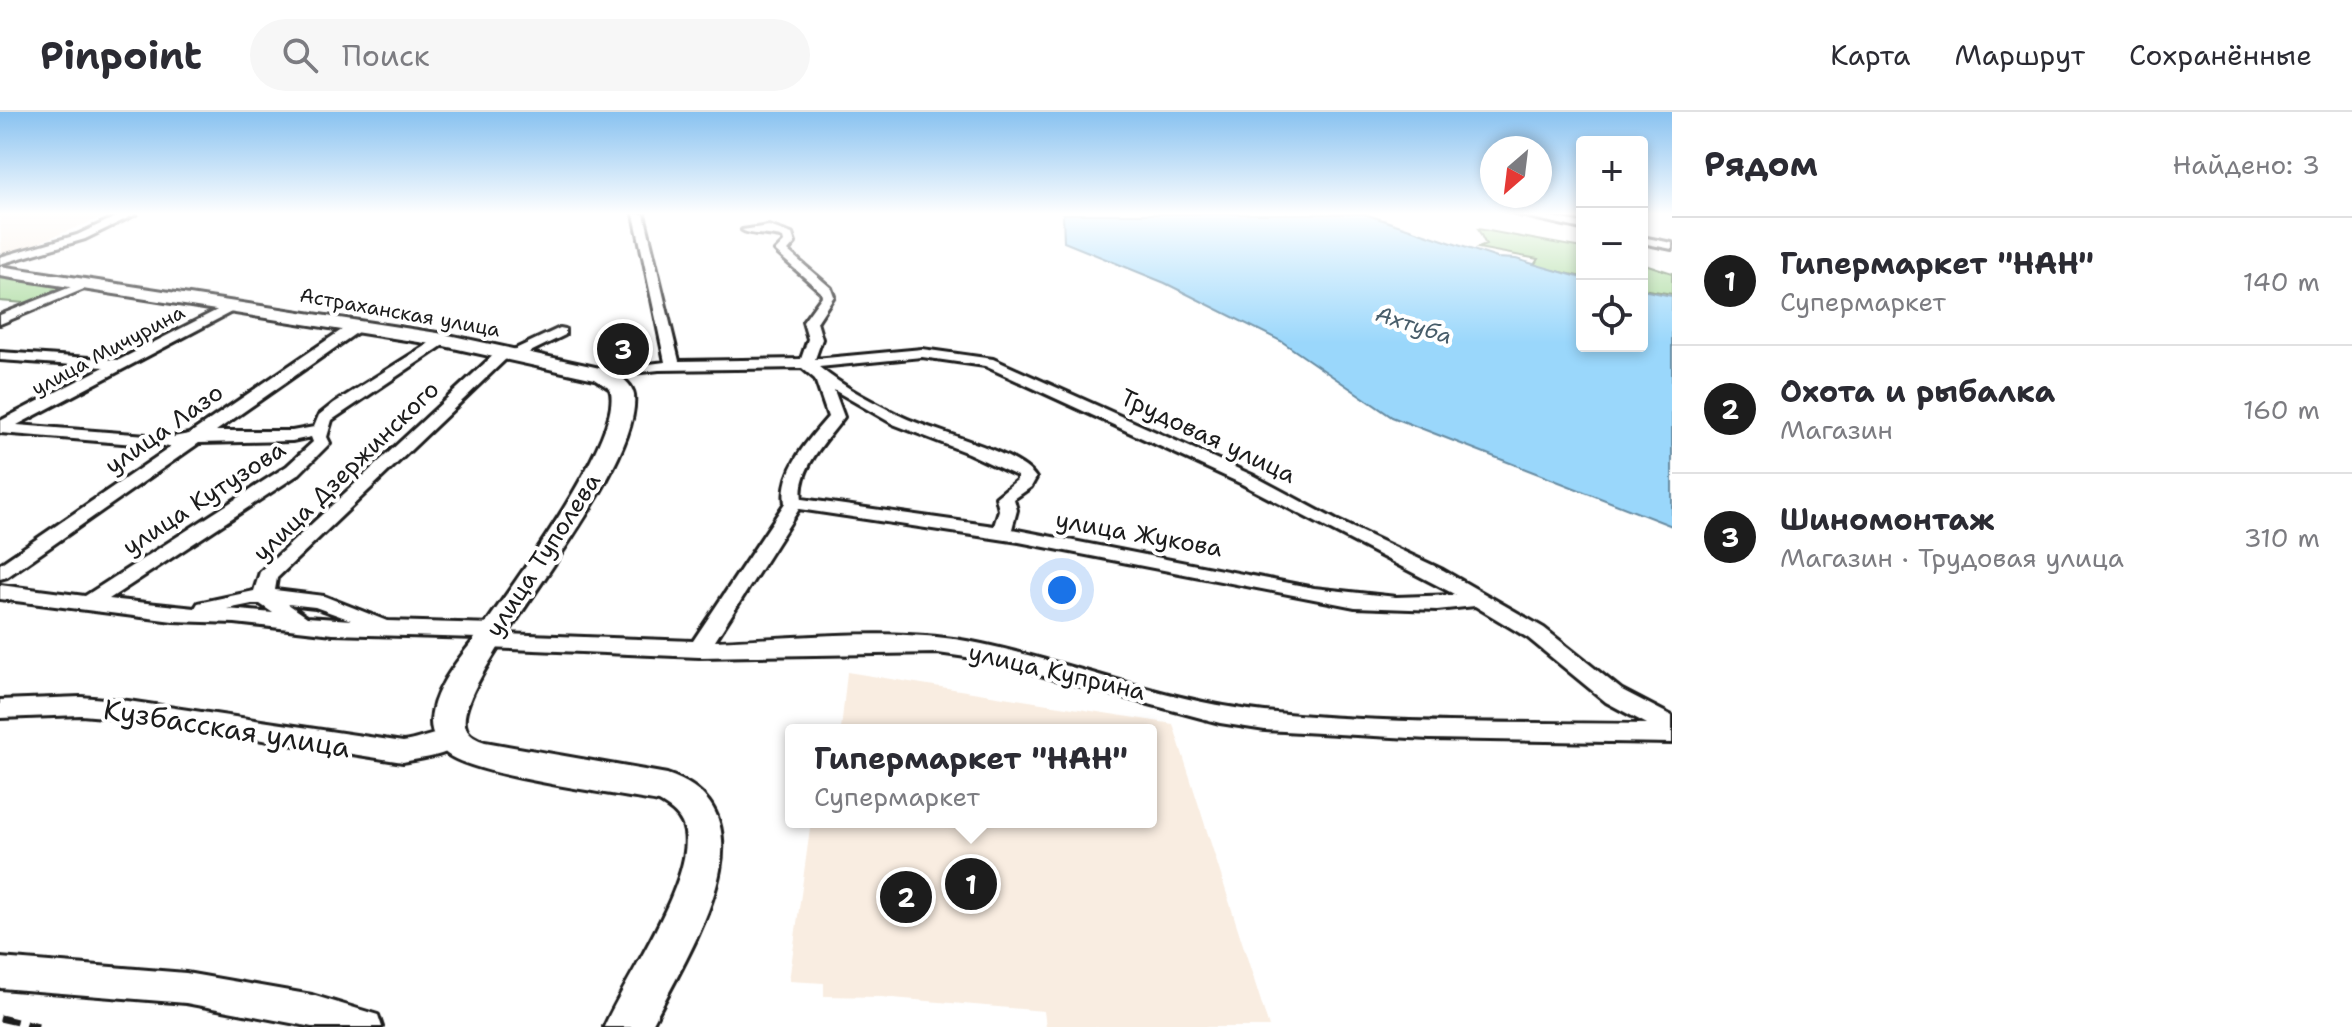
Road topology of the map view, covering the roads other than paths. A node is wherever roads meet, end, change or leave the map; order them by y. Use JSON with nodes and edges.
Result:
{"nodes":[{"id":1,"x":649,"y":257,"type":"edge"},
{"id":2,"x":788,"y":257,"type":"edge"},
{"id":3,"x":0,"y":271,"type":"edge"},
{"id":4,"x":90,"y":284,"type":"junction"},
{"id":5,"x":0,"y":303,"type":"edge"},
{"id":6,"x":37,"y":305,"type":"junction"},
{"id":7,"x":233,"y":306,"type":"junction"},
{"id":8,"x":0,"y":320,"type":"edge"},
{"id":9,"x":357,"y":326,"type":"junction"},
{"id":10,"x":560,"y":332,"type":"dead end"},
{"id":11,"x":444,"y":340,"type":"junction"},
{"id":12,"x":510,"y":353,"type":"junction"},
{"id":13,"x":0,"y":356,"type":"edge"},
{"id":14,"x":123,"y":363,"type":"junction"},
{"id":15,"x":806,"y":364,"type":"junction"},
{"id":16,"x":673,"y":366,"type":"junction"},
{"id":17,"x":602,"y":374,"type":"junction"},
{"id":18,"x":822,"y":377,"type":"junction"},
{"id":19,"x":0,"y":428,"type":"edge"},
{"id":20,"x":321,"y":430,"type":"junction"},
{"id":21,"x":193,"y":439,"type":"junction"},
{"id":22,"x":794,"y":503,"type":"junction"},
{"id":23,"x":1002,"y":532,"type":"junction"},
{"id":24,"x":0,"y":573,"type":"edge"},
{"id":25,"x":0,"y":592,"type":"edge"},
{"id":26,"x":263,"y":596,"type":"junction"},
{"id":27,"x":1476,"y":599,"type":"junction"},
{"id":28,"x":89,"y":603,"type":"junction"},
{"id":29,"x":186,"y":615,"type":"junction"},
{"id":30,"x":302,"y":624,"type":"junction"},
{"id":31,"x":381,"y":627,"type":"junction"},
{"id":32,"x":491,"y":636,"type":"junction"},
{"id":33,"x":699,"y":649,"type":"junction"},
{"id":34,"x":0,"y":709,"type":"edge"},
{"id":35,"x":1672,"y":727,"type":"edge"},
{"id":36,"x":1672,"y":734,"type":"edge"},
{"id":37,"x":452,"y":738,"type":"junction"},
{"id":38,"x":0,"y":973,"type":"edge"},
{"id":39,"x":366,"y":1027,"type":"edge"},
{"id":40,"x":627,"y":1027,"type":"edge"}],
"edges":[{"from":1,"to":16,"type":"street"},
{"from":2,"to":15,"type":"street"},
{"from":3,"to":4,"type":"main road","name":"Астраханская улица"},
{"from":4,"to":6,"type":"street"},
{"from":4,"to":7,"type":"main road","name":"Астраханская улица"},
{"from":5,"to":6,"type":"street"},
{"from":6,"to":8,"type":"street"},
{"from":7,"to":9,"type":"main road","name":"Астраханская улица"},
{"from":7,"to":14,"type":"street","name":"улица Мичурина"},
{"from":9,"to":11,"type":"main road","name":"Астраханская улица"},
{"from":9,"to":21,"type":"street","name":"улица Лазо"},
{"from":10,"to":12,"type":"street","name":"улица Дзержинского"},
{"from":11,"to":12,"type":"main road","name":"Астраханская улица"},
{"from":11,"to":20,"type":"street","name":"улица Кутузова"},
{"from":12,"to":17,"type":"main road","name":"Астраханская улица"},
{"from":12,"to":26,"type":"street","name":"улица Дзержинского"},
{"from":13,"to":14,"type":"street"},
{"from":14,"to":19,"type":"street","name":"улица Мичурина"},
{"from":15,"to":16,"type":"street","name":"Трудовая улица"},
{"from":15,"to":18,"type":"street"},
{"from":15,"to":27,"type":"street","name":"Трудовая улица"},
{"from":16,"to":17,"type":"street","name":"Трудовая улица"},
{"from":17,"to":32,"type":"main road","name":"улица Туполева"},
{"from":18,"to":22,"type":"street"},
{"from":18,"to":23,"type":"street"},
{"from":19,"to":21,"type":"street"},
{"from":20,"to":21,"type":"street"},
{"from":20,"to":28,"type":"street","name":"улица Кутузова"},
{"from":21,"to":24,"type":"street","name":"улица Лазо"},
{"from":22,"to":23,"type":"street","name":"улица Жукова"},
{"from":22,"to":33,"type":"street"},
{"from":23,"to":27,"type":"street","name":"улица Жукова"},
{"from":25,"to":28,"type":"street","name":"улица Куприна"},
{"from":26,"to":29,"type":"street","name":"улица Куприна"},
{"from":26,"to":30,"type":"street","name":"улица Дзержинского"},
{"from":26,"to":31,"type":"street","name":"улица Куприна"},
{"from":27,"to":35,"type":"street","name":"Трудовая улица"},
{"from":28,"to":29,"type":"street","name":"улица Куприна"},
{"from":29,"to":30,"type":"street","name":"улица Куприна"},
{"from":30,"to":31,"type":"street","name":"улица Куприна"},
{"from":31,"to":32,"type":"street","name":"улица Куприна"},
{"from":32,"to":33,"type":"street","name":"улица Куприна"},
{"from":32,"to":37,"type":"main road","name":"улица Туполева"},
{"from":33,"to":36,"type":"street","name":"улица Куприна"},
{"from":34,"to":37,"type":"street","name":"Кузбасская улица"},
{"from":37,"to":40,"type":"main road"},
{"from":38,"to":39,"type":"street"}]}
